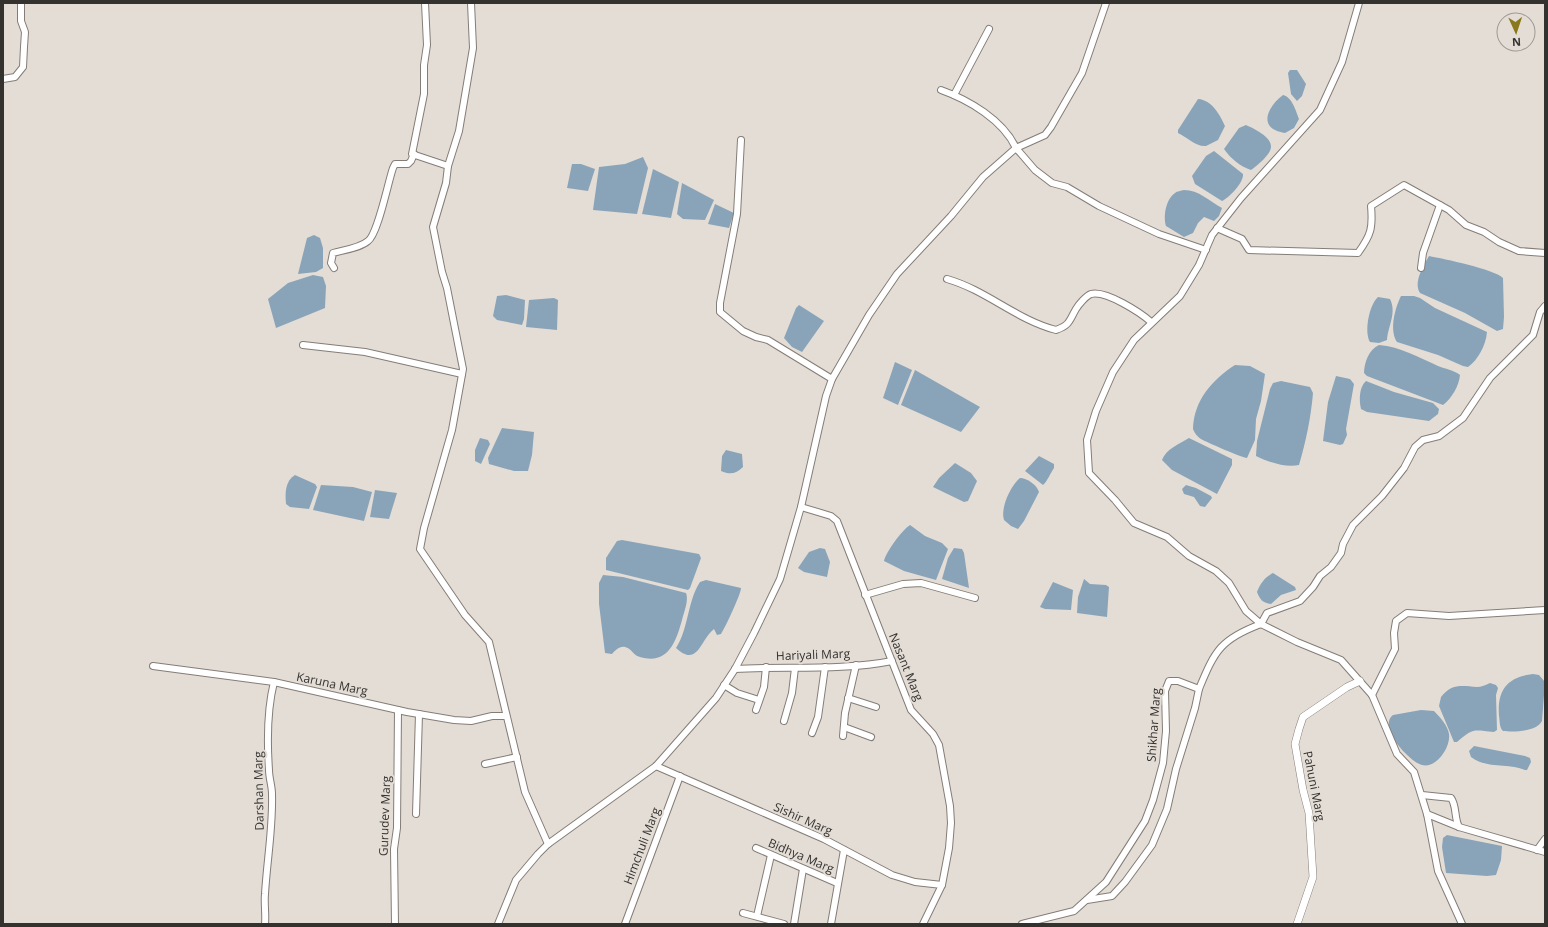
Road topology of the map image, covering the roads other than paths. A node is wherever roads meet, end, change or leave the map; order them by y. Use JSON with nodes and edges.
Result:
{"nodes":[{"id":1,"x":21,"y":3,"type":"edge"},
{"id":2,"x":425,"y":3,"type":"edge"},
{"id":3,"x":471,"y":3,"type":"edge"},
{"id":4,"x":1106,"y":3,"type":"edge"},
{"id":5,"x":1359,"y":3,"type":"edge"},
{"id":6,"x":989,"y":29,"type":"dead end"},
{"id":7,"x":3,"y":79,"type":"edge"},
{"id":8,"x":941,"y":90,"type":"dead end"},
{"id":9,"x":954,"y":95,"type":"junction"},
{"id":10,"x":741,"y":140,"type":"dead end"},
{"id":11,"x":1016,"y":148,"type":"junction"},
{"id":12,"x":414,"y":154,"type":"junction"},
{"id":13,"x":448,"y":166,"type":"junction"},
{"id":14,"x":1440,"y":205,"type":"junction"},
{"id":15,"x":1218,"y":228,"type":"junction"},
{"id":16,"x":1206,"y":250,"type":"junction"},
{"id":17,"x":1545,"y":253,"type":"edge"},
{"id":18,"x":334,"y":268,"type":"dead end"},
{"id":19,"x":1421,"y":268,"type":"dead end"},
{"id":20,"x":947,"y":279,"type":"dead end"},
{"id":21,"x":1545,"y":306,"type":"edge"},
{"id":22,"x":1152,"y":322,"type":"junction"},
{"id":23,"x":302,"y":345,"type":"dead end"},
{"id":24,"x":462,"y":374,"type":"junction"},
{"id":25,"x":832,"y":379,"type":"junction"},
{"id":26,"x":801,"y":507,"type":"junction"},
{"id":27,"x":865,"y":595,"type":"junction"},
{"id":28,"x":975,"y":598,"type":"dead end"},
{"id":29,"x":1545,"y":610,"type":"edge"},
{"id":30,"x":1261,"y":624,"type":"junction"},
{"id":31,"x":892,"y":661,"type":"junction"},
{"id":32,"x":856,"y":665,"type":"junction"},
{"id":33,"x":153,"y":666,"type":"dead end"},
{"id":34,"x":766,"y":667,"type":"junction"},
{"id":35,"x":825,"y":667,"type":"junction"},
{"id":36,"x":795,"y":668,"type":"junction"},
{"id":37,"x":735,"y":669,"type":"junction"},
{"id":38,"x":1360,"y":681,"type":"junction"},
{"id":39,"x":274,"y":682,"type":"junction"},
{"id":40,"x":724,"y":685,"type":"junction"},
{"id":41,"x":1199,"y":688,"type":"junction"},
{"id":42,"x":1372,"y":695,"type":"junction"},
{"id":43,"x":848,"y":698,"type":"junction"},
{"id":44,"x":759,"y":700,"type":"junction"},
{"id":45,"x":876,"y":707,"type":"dead end"},
{"id":46,"x":398,"y":710,"type":"junction"},
{"id":47,"x":756,"y":710,"type":"dead end"},
{"id":48,"x":419,"y":714,"type":"junction"},
{"id":49,"x":506,"y":716,"type":"junction"},
{"id":50,"x":784,"y":721,"type":"dead end"},
{"id":51,"x":844,"y":727,"type":"junction"},
{"id":52,"x":812,"y":733,"type":"dead end"},
{"id":53,"x":843,"y":736,"type":"dead end"},
{"id":54,"x":871,"y":737,"type":"dead end"},
{"id":55,"x":517,"y":757,"type":"junction"},
{"id":56,"x":484,"y":764,"type":"dead end"},
{"id":57,"x":656,"y":766,"type":"junction"},
{"id":58,"x":680,"y":776,"type":"junction"},
{"id":59,"x":1422,"y":795,"type":"junction"},
{"id":60,"x":416,"y":814,"type":"dead end"},
{"id":61,"x":1427,"y":814,"type":"junction"},
{"id":62,"x":1459,"y":827,"type":"junction"},
{"id":63,"x":1545,"y":839,"type":"edge"},
{"id":64,"x":548,"y":844,"type":"junction"},
{"id":65,"x":756,"y":848,"type":"dead end"},
{"id":66,"x":844,"y":850,"type":"junction"},
{"id":67,"x":1537,"y":850,"type":"junction"},
{"id":68,"x":1545,"y":852,"type":"edge"},
{"id":69,"x":771,"y":855,"type":"junction"},
{"id":70,"x":803,"y":869,"type":"junction"},
{"id":71,"x":837,"y":883,"type":"junction"},
{"id":72,"x":942,"y":885,"type":"junction"},
{"id":73,"x":1087,"y":900,"type":"junction"},
{"id":74,"x":743,"y":913,"type":"dead end"},
{"id":75,"x":757,"y":916,"type":"junction"},
{"id":76,"x":265,"y":924,"type":"edge"},
{"id":77,"x":395,"y":924,"type":"edge"},
{"id":78,"x":498,"y":924,"type":"edge"},
{"id":79,"x":625,"y":924,"type":"edge"},
{"id":80,"x":784,"y":924,"type":"edge"},
{"id":81,"x":794,"y":924,"type":"edge"},
{"id":82,"x":831,"y":924,"type":"edge"},
{"id":83,"x":923,"y":924,"type":"edge"},
{"id":84,"x":1022,"y":924,"type":"edge"},
{"id":85,"x":1297,"y":924,"type":"edge"},
{"id":86,"x":1462,"y":924,"type":"edge"}],
"edges":[{"from":1,"to":7,"type":"street"},
{"from":2,"to":12,"type":"street"},
{"from":3,"to":13,"type":"street"},
{"from":4,"to":11,"type":"street"},
{"from":5,"to":15,"type":"street"},
{"from":6,"to":9,"type":"street"},
{"from":8,"to":9,"type":"street"},
{"from":9,"to":11,"type":"street"},
{"from":10,"to":25,"type":"street"},
{"from":11,"to":16,"type":"street"},
{"from":11,"to":25,"type":"street"},
{"from":12,"to":13,"type":"street"},
{"from":12,"to":18,"type":"street"},
{"from":13,"to":24,"type":"street"},
{"from":14,"to":15,"type":"street"},
{"from":14,"to":17,"type":"street"},
{"from":14,"to":19,"type":"street"},
{"from":15,"to":16,"type":"street"},
{"from":16,"to":22,"type":"street"},
{"from":20,"to":22,"type":"street"},
{"from":21,"to":30,"type":"street"},
{"from":22,"to":30,"type":"street"},
{"from":23,"to":24,"type":"street"},
{"from":24,"to":49,"type":"street"},
{"from":25,"to":26,"type":"street"},
{"from":26,"to":27,"type":"street","name":"Nasant Marg"},
{"from":26,"to":37,"type":"street"},
{"from":27,"to":28,"type":"street"},
{"from":27,"to":31,"type":"street","name":"Nasant Marg"},
{"from":29,"to":42,"type":"street"},
{"from":30,"to":38,"type":"street"},
{"from":30,"to":41,"type":"street"},
{"from":31,"to":32,"type":"street","name":"Hariyali Marg"},
{"from":31,"to":72,"type":"street","name":"Nasant Marg"},
{"from":32,"to":35,"type":"street","name":"Hariyali Marg"},
{"from":32,"to":43,"type":"street"},
{"from":33,"to":39,"type":"street","name":"Karuna Marg"},
{"from":34,"to":36,"type":"street","name":"Hariyali Marg"},
{"from":34,"to":37,"type":"street","name":"Hariyali Marg"},
{"from":34,"to":44,"type":"street"},
{"from":35,"to":36,"type":"street","name":"Hariyali Marg"},
{"from":35,"to":52,"type":"street"},
{"from":36,"to":50,"type":"street"},
{"from":37,"to":40,"type":"street"},
{"from":38,"to":42,"type":"street"},
{"from":38,"to":85,"type":"street","name":"Pahuni Marg"},
{"from":39,"to":46,"type":"street","name":"Karuna Marg"},
{"from":39,"to":76,"type":"street","name":"Darshan Marg"},
{"from":40,"to":44,"type":"street"},
{"from":40,"to":57,"type":"street"},
{"from":41,"to":73,"type":"street"},
{"from":41,"to":73,"type":"street","name":"Shikhar Marg"},
{"from":42,"to":59,"type":"street"},
{"from":43,"to":45,"type":"street"},
{"from":43,"to":51,"type":"street"},
{"from":44,"to":47,"type":"street"},
{"from":46,"to":48,"type":"street","name":"Karuna Marg"},
{"from":46,"to":77,"type":"street","name":"Gurudev Marg"},
{"from":48,"to":49,"type":"street","name":"Karuna Marg"},
{"from":48,"to":60,"type":"street"},
{"from":49,"to":55,"type":"street"},
{"from":51,"to":53,"type":"street"},
{"from":51,"to":54,"type":"street"},
{"from":55,"to":56,"type":"street"},
{"from":55,"to":64,"type":"street"},
{"from":57,"to":58,"type":"street","name":"Sishir Marg"},
{"from":57,"to":64,"type":"street"},
{"from":58,"to":66,"type":"street","name":"Sishir Marg"},
{"from":58,"to":79,"type":"street","name":"Himchuli Marg"},
{"from":59,"to":61,"type":"street"},
{"from":59,"to":62,"type":"street"},
{"from":61,"to":62,"type":"street"},
{"from":61,"to":86,"type":"street"},
{"from":62,"to":67,"type":"street"},
{"from":63,"to":67,"type":"street"},
{"from":64,"to":78,"type":"street"},
{"from":65,"to":69,"type":"street","name":"Bidhya Marg"},
{"from":66,"to":71,"type":"street"},
{"from":66,"to":72,"type":"street","name":"Sishir Marg"},
{"from":67,"to":68,"type":"street"},
{"from":69,"to":70,"type":"street","name":"Bidhya Marg"},
{"from":69,"to":75,"type":"street"},
{"from":70,"to":71,"type":"street","name":"Bidhya Marg"},
{"from":70,"to":81,"type":"street"},
{"from":71,"to":82,"type":"street"},
{"from":72,"to":83,"type":"street","name":"Nasant Marg"},
{"from":73,"to":84,"type":"street","name":"Shikhar Marg"},
{"from":74,"to":75,"type":"street"},
{"from":75,"to":80,"type":"street"}]}
